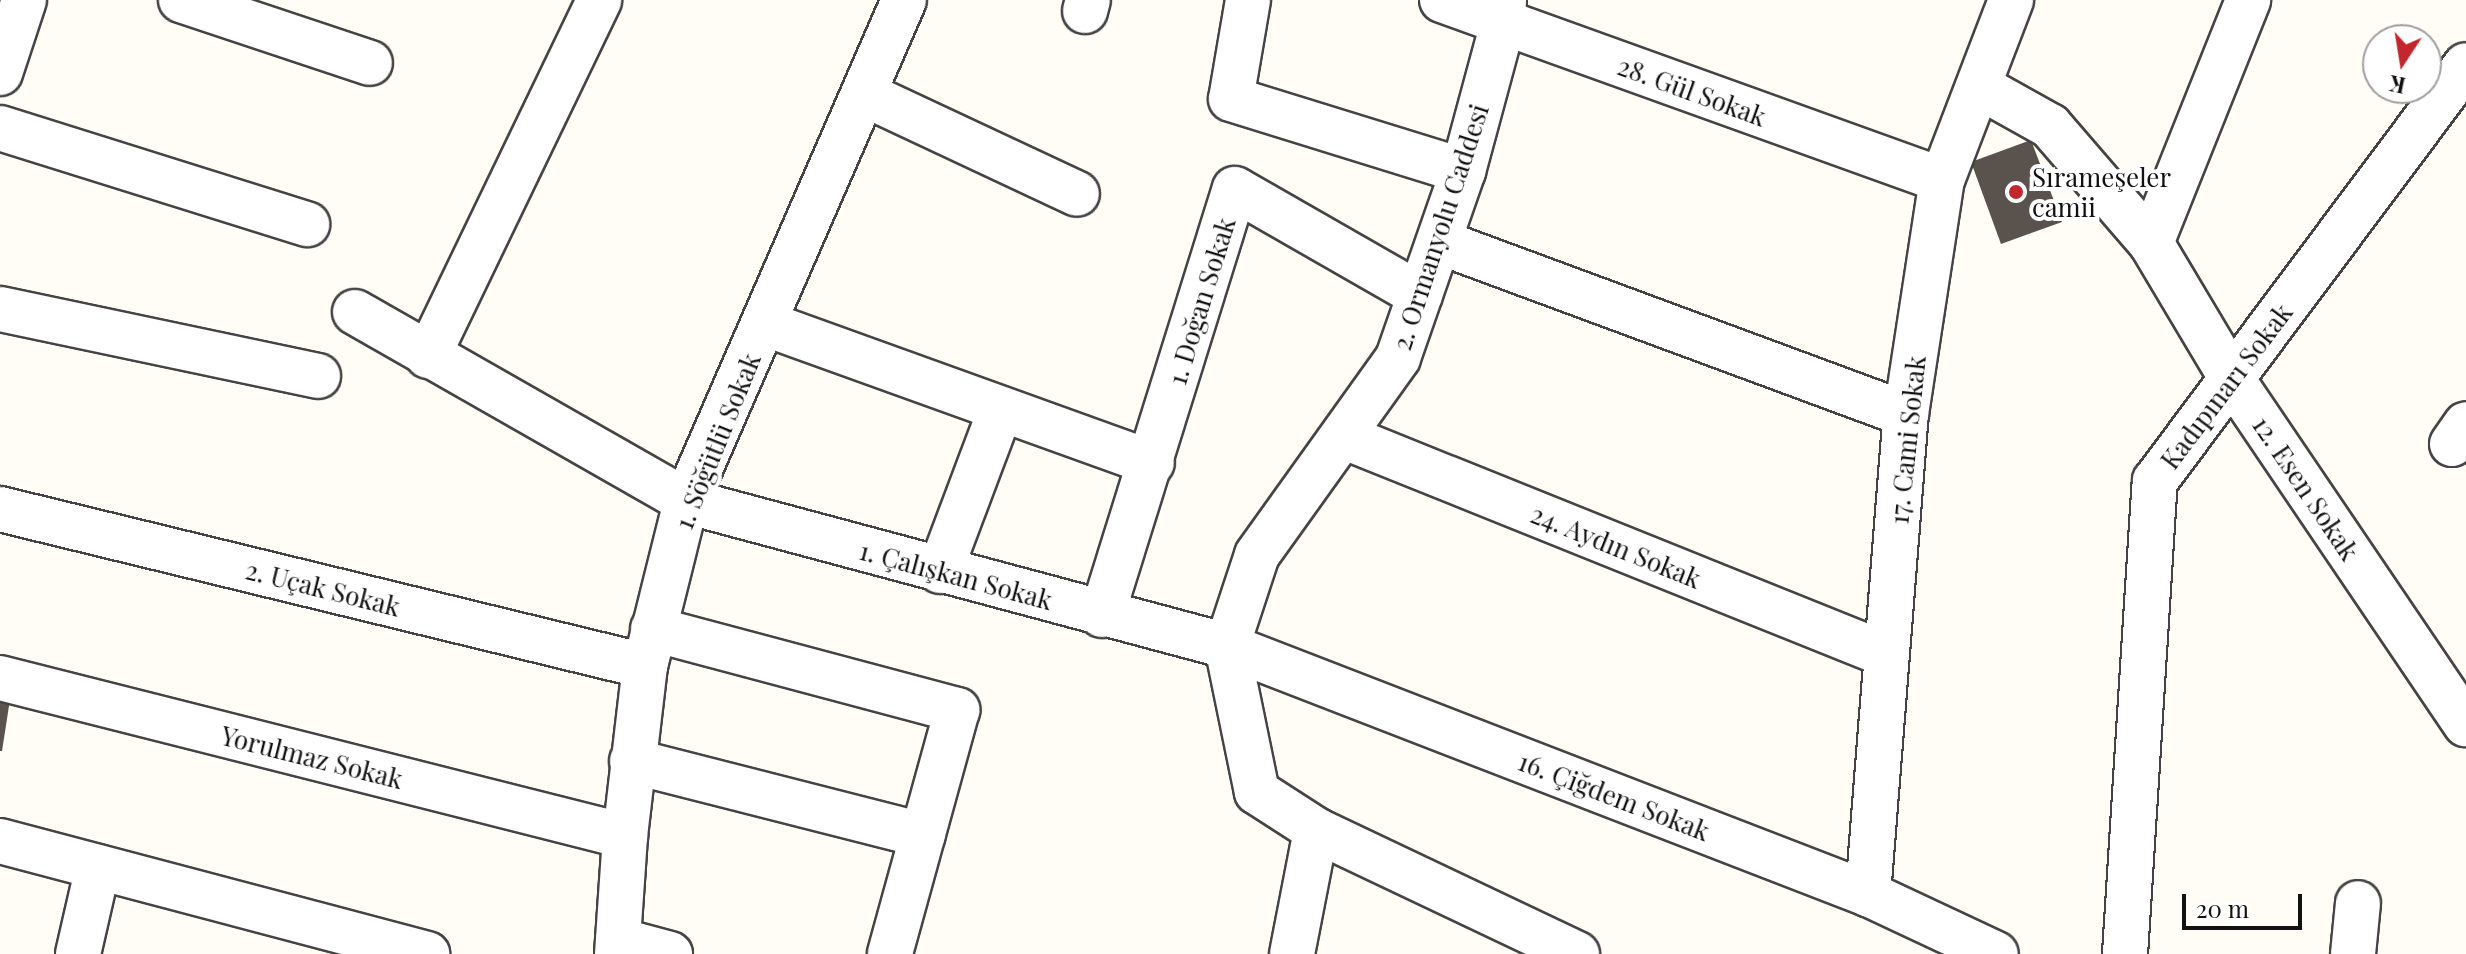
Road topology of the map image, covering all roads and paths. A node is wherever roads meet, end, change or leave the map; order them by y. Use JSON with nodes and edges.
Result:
{"nodes":[{"id":1,"x":24,"y":0,"type":"edge"},
{"id":2,"x":181,"y":0,"type":"edge"},
{"id":3,"x":599,"y":0,"type":"edge"},
{"id":4,"x":904,"y":0,"type":"edge"},
{"id":5,"x":1248,"y":0,"type":"edge"},
{"id":6,"x":1442,"y":0,"type":"edge"},
{"id":7,"x":2011,"y":0,"type":"edge"},
{"id":8,"x":2248,"y":0,"type":"edge"},
{"id":9,"x":253,"y":11,"type":"edge"},
{"id":10,"x":1503,"y":11,"type":"edge"},
{"id":11,"x":370,"y":63,"type":"dead end"},
{"id":12,"x":2466,"y":65,"type":"edge"},
{"id":13,"x":0,"y":73,"type":"edge"},
{"id":14,"x":1980,"y":87,"type":"junction"},
{"id":15,"x":864,"y":94,"type":"junction"},
{"id":16,"x":0,"y":128,"type":"edge"},
{"id":17,"x":1463,"y":171,"type":"junction"},
{"id":18,"x":1942,"y":180,"type":"junction"},
{"id":19,"x":1077,"y":194,"type":"dead end"},
{"id":20,"x":307,"y":224,"type":"dead end"},
{"id":21,"x":1440,"y":242,"type":"junction"},
{"id":22,"x":2151,"y":243,"type":"junction"},
{"id":23,"x":1420,"y":295,"type":"junction"},
{"id":24,"x":0,"y":309,"type":"edge"},
{"id":25,"x":355,"y":312,"type":"dead end"},
{"id":26,"x":766,"y":324,"type":"junction"},
{"id":27,"x":428,"y":356,"type":"junction"},
{"id":28,"x":318,"y":376,"type":"dead end"},
{"id":29,"x":2232,"y":379,"type":"junction"},
{"id":30,"x":1001,"y":409,"type":"junction"},
{"id":31,"x":1906,"y":414,"type":"junction"},
{"id":32,"x":1345,"y":437,"type":"junction"},
{"id":33,"x":1152,"y":463,"type":"junction"},
{"id":34,"x":686,"y":501,"type":"junction"},
{"id":35,"x":0,"y":509,"type":"edge"},
{"id":36,"x":940,"y":571,"type":"junction"},
{"id":37,"x":1102,"y":615,"type":"junction"},
{"id":38,"x":1227,"y":646,"type":"junction"},
{"id":39,"x":649,"y":648,"type":"junction"},
{"id":40,"x":1887,"y":655,"type":"junction"},
{"id":41,"x":0,"y":678,"type":"edge"},
{"id":42,"x":2466,"y":724,"type":"edge"},
{"id":43,"x":632,"y":761,"type":"junction"},
{"id":44,"x":1316,"y":830,"type":"junction"},
{"id":45,"x":923,"y":835,"type":"junction"},
{"id":46,"x":625,"y":836,"type":"junction"},
{"id":47,"x":0,"y":841,"type":"edge"},
{"id":48,"x":98,"y":867,"type":"junction"},
{"id":49,"x":1868,"y":894,"type":"junction"},
{"id":50,"x":2358,"y":903,"type":"dead end"},
{"id":51,"x":617,"y":947,"type":"edge"},
{"id":52,"x":78,"y":954,"type":"edge"},
{"id":53,"x":427,"y":954,"type":"edge"},
{"id":54,"x":670,"y":954,"type":"edge"},
{"id":55,"x":890,"y":954,"type":"edge"},
{"id":56,"x":1292,"y":954,"type":"edge"},
{"id":57,"x":1577,"y":954,"type":"edge"},
{"id":58,"x":1996,"y":954,"type":"edge"},
{"id":59,"x":2125,"y":954,"type":"edge"},
{"id":60,"x":2353,"y":954,"type":"edge"}],
"edges":[{"from":1,"to":13,"type":"street"},
{"from":2,"to":9,"type":"street"},
{"from":3,"to":27,"type":"street"},
{"from":4,"to":15,"type":"street","name":"1. Söğütlü Sokak"},
{"from":5,"to":17,"type":"street"},
{"from":6,"to":10,"type":"street","name":"28. Gül Sokak"},
{"from":7,"to":14,"type":"street","name":"17. Cami Sokak"},
{"from":8,"to":22,"type":"street"},
{"from":9,"to":11,"type":"street"},
{"from":10,"to":17,"type":"street","name":"2. Ormanyolu Caddesi"},
{"from":10,"to":18,"type":"street","name":"28. Gül Sokak"},
{"from":12,"to":29,"type":"street","name":"Kadıpınarı Sokak"},
{"from":14,"to":18,"type":"street","name":"17. Cami Sokak"},
{"from":14,"to":22,"type":"street","name":"12. Esen Sokak"},
{"from":15,"to":19,"type":"street"},
{"from":15,"to":26,"type":"street","name":"1. Söğütlü Sokak"},
{"from":16,"to":20,"type":"street"},
{"from":17,"to":21,"type":"street","name":"2. Ormanyolu Caddesi"},
{"from":18,"to":31,"type":"street","name":"17. Cami Sokak"},
{"from":21,"to":23,"type":"street","name":"2. Ormanyolu Caddesi"},
{"from":21,"to":31,"type":"street"},
{"from":22,"to":29,"type":"street","name":"12. Esen Sokak"},
{"from":23,"to":32,"type":"street","name":"2. Ormanyolu Caddesi"},
{"from":23,"to":33,"type":"street","name":"1. Doğan Sokak"},
{"from":24,"to":28,"type":"street"},
{"from":25,"to":27,"type":"street","name":"1. Çalışkan Sokak"},
{"from":26,"to":30,"type":"street"},
{"from":26,"to":34,"type":"street","name":"1. Söğütlü Sokak"},
{"from":27,"to":34,"type":"street","name":"1. Çalışkan Sokak"},
{"from":29,"to":42,"type":"street","name":"12. Esen Sokak"},
{"from":29,"to":59,"type":"street","name":"Kadıpınarı Sokak"},
{"from":30,"to":33,"type":"street"},
{"from":30,"to":36,"type":"street"},
{"from":31,"to":40,"type":"street","name":"17. Cami Sokak"},
{"from":32,"to":38,"type":"street","name":"2. Ormanyolu Caddesi"},
{"from":32,"to":40,"type":"street","name":"24. Aydın Sokak"},
{"from":33,"to":37,"type":"street","name":"1. Doğan Sokak"},
{"from":34,"to":36,"type":"street","name":"1. Çalışkan Sokak"},
{"from":34,"to":39,"type":"street","name":"1. Söğütlü Sokak"},
{"from":35,"to":39,"type":"street","name":"2. Uçak Sokak"},
{"from":36,"to":37,"type":"street","name":"1. Çalışkan Sokak"},
{"from":37,"to":38,"type":"street","name":"1. Çalışkan Sokak"},
{"from":38,"to":44,"type":"street"},
{"from":38,"to":49,"type":"street","name":"16. Çiğdem Sokak"},
{"from":39,"to":43,"type":"street","name":"1. Söğütlü Sokak"},
{"from":39,"to":45,"type":"street","name":"2. Uçak Sokak"},
{"from":40,"to":49,"type":"street","name":"17. Cami Sokak"},
{"from":41,"to":46,"type":"street","name":"Yorulmaz Sokak"},
{"from":43,"to":45,"type":"street"},
{"from":43,"to":46,"type":"street","name":"1. Söğütlü Sokak"},
{"from":44,"to":56,"type":"street"},
{"from":44,"to":57,"type":"street"},
{"from":45,"to":55,"type":"street"},
{"from":46,"to":51,"type":"street","name":"1. Söğütlü Sokak"},
{"from":47,"to":48,"type":"street"},
{"from":48,"to":52,"type":"street"},
{"from":48,"to":53,"type":"street"},
{"from":49,"to":58,"type":"street","name":"16. Çiğdem Sokak"},
{"from":50,"to":60,"type":"street"},
{"from":51,"to":54,"type":"street"}]}
